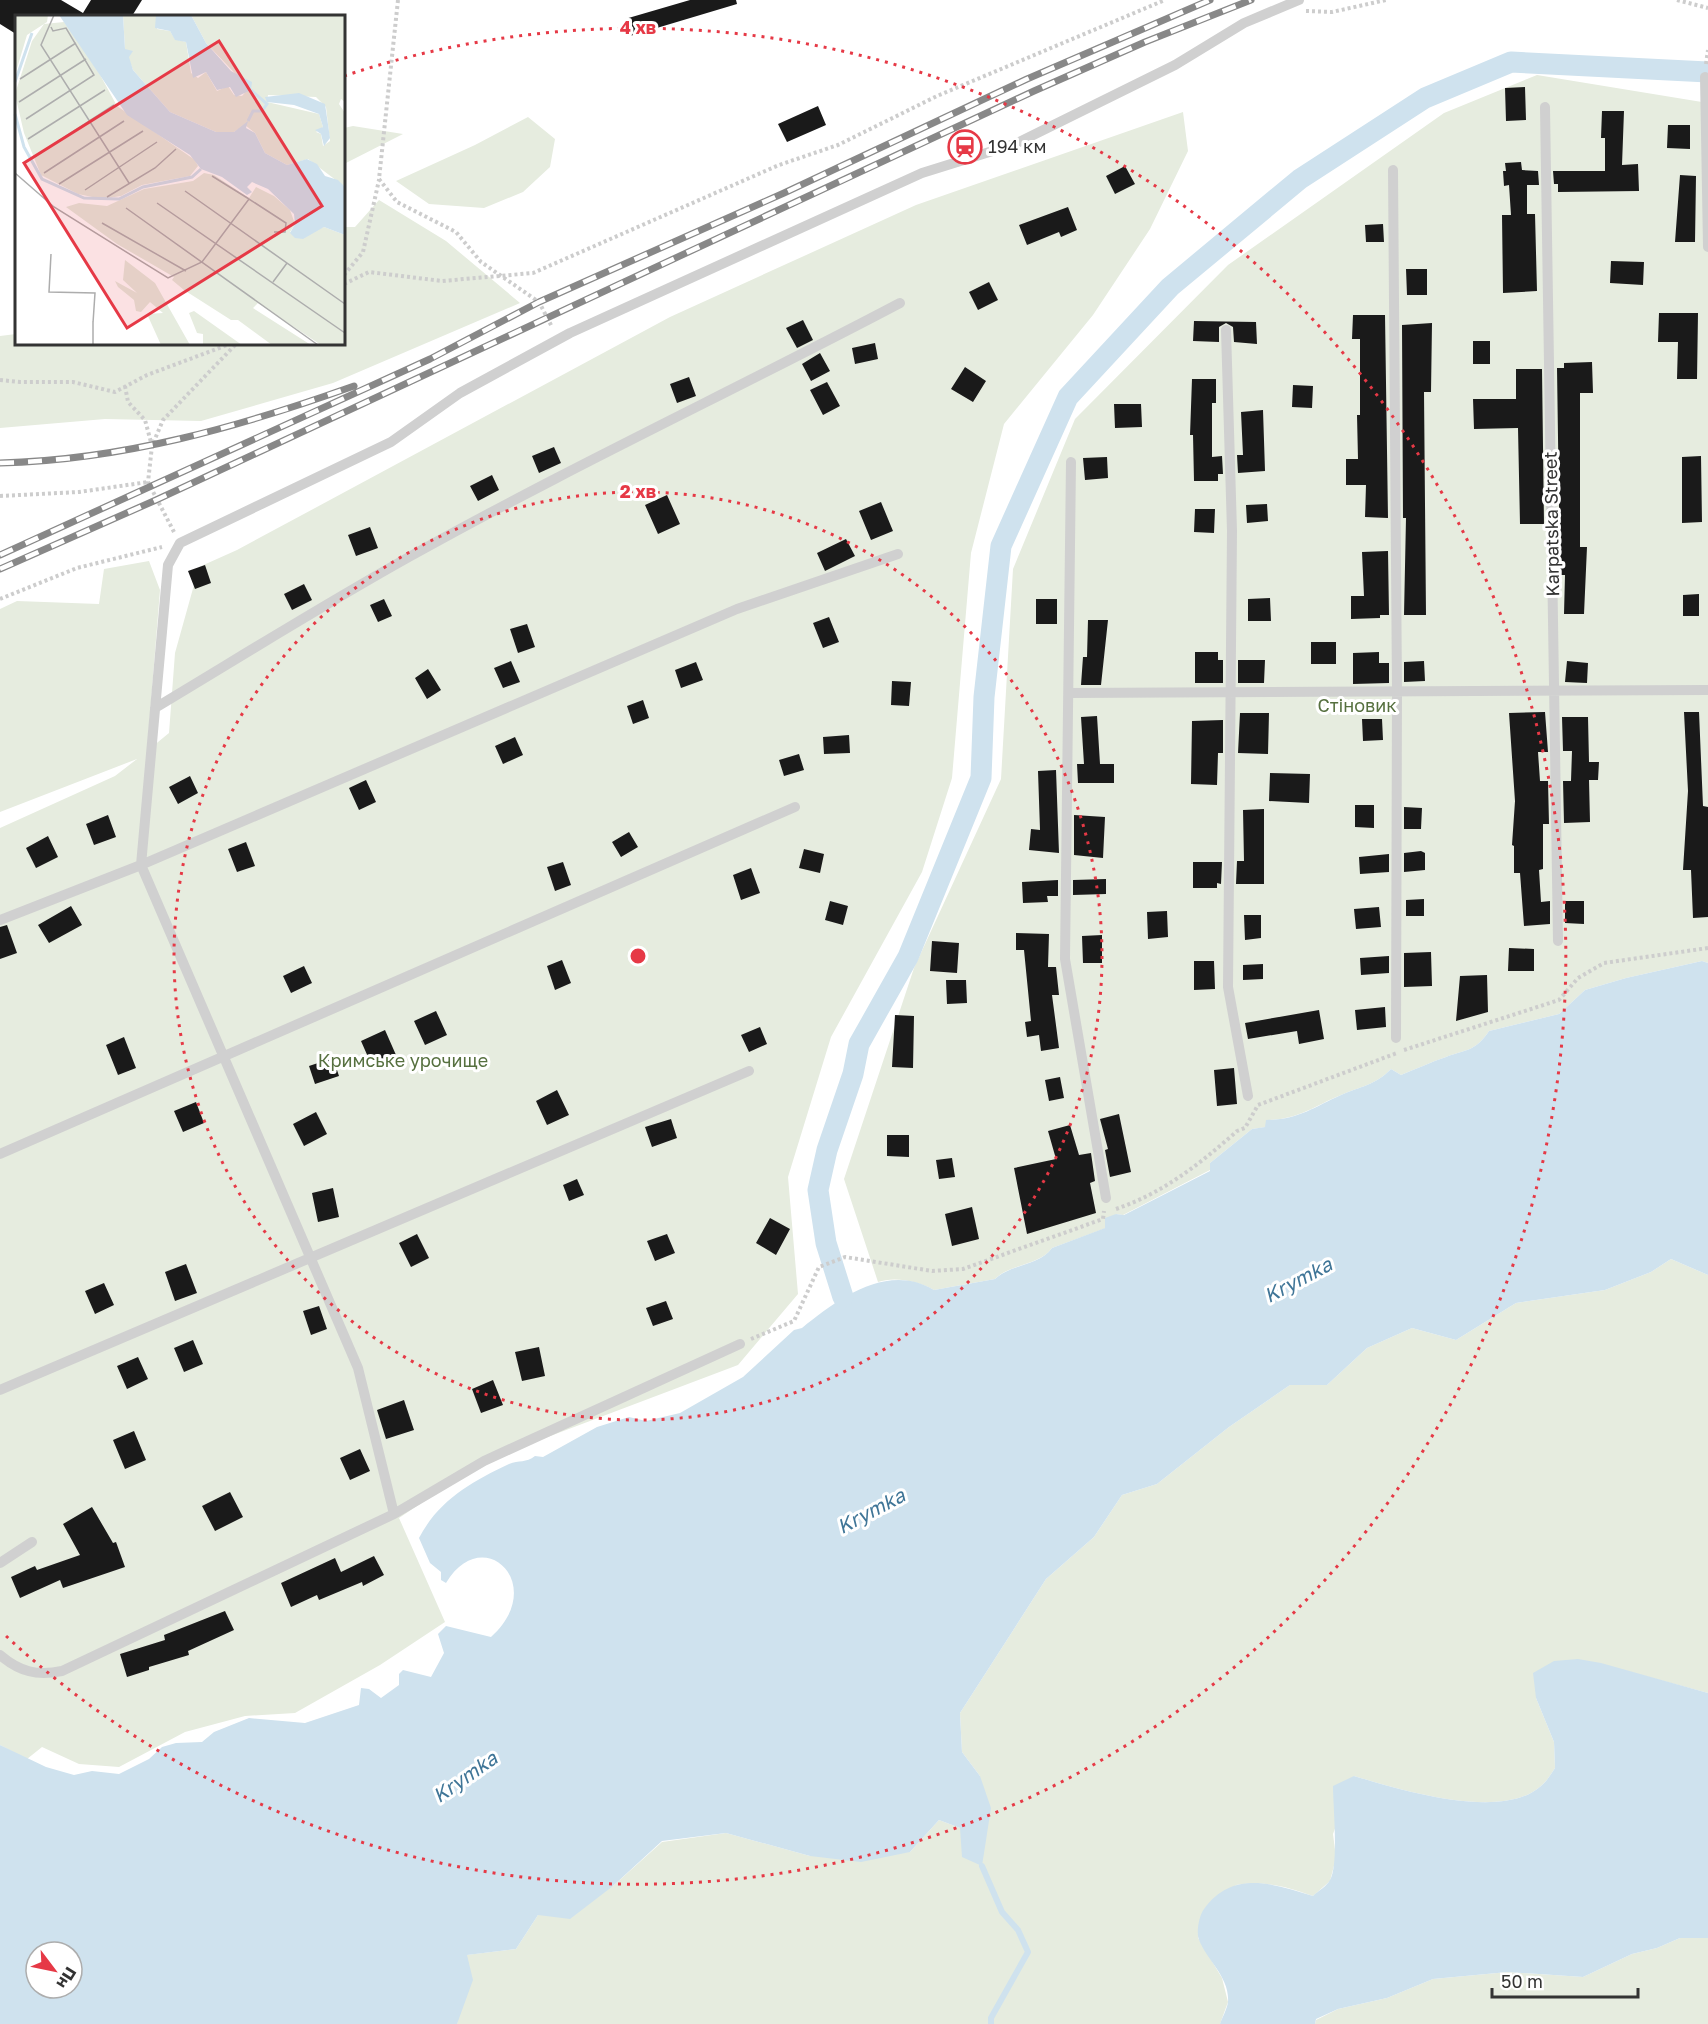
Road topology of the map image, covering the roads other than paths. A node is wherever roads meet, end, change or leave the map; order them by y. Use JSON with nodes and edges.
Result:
{"nodes":[{"id":1,"x":1299,"y":0,"type":"edge"},
{"id":2,"x":1705,"y":72,"type":"road end"},
{"id":3,"x":1545,"y":107,"type":"dead end"},
{"id":4,"x":1393,"y":170,"type":"dead end"},
{"id":5,"x":1708,"y":247,"type":"edge"},
{"id":6,"x":900,"y":303,"type":"dead end"},
{"id":7,"x":1226,"y":330,"type":"dead end"},
{"id":8,"x":1071,"y":462,"type":"dead end"},
{"id":9,"x":898,"y":554,"type":"dead end"},
{"id":10,"x":1708,"y":690,"type":"edge"},
{"id":11,"x":1397,"y":692,"type":"junction"},
{"id":12,"x":1554,"y":692,"type":"junction"},
{"id":13,"x":1069,"y":693,"type":"junction"},
{"id":14,"x":1231,"y":693,"type":"junction"},
{"id":15,"x":155,"y":708,"type":"junction"},
{"id":16,"x":795,"y":807,"type":"dead end"},
{"id":17,"x":141,"y":865,"type":"junction"},
{"id":18,"x":0,"y":920,"type":"edge"},
{"id":19,"x":1558,"y":941,"type":"dead end"},
{"id":20,"x":1396,"y":1038,"type":"dead end"},
{"id":21,"x":225,"y":1056,"type":"junction"},
{"id":22,"x":749,"y":1071,"type":"dead end"},
{"id":23,"x":1248,"y":1096,"type":"dead end"},
{"id":24,"x":0,"y":1154,"type":"edge"},
{"id":25,"x":1106,"y":1198,"type":"road end"},
{"id":26,"x":311,"y":1260,"type":"junction"},
{"id":27,"x":740,"y":1344,"type":"road end"},
{"id":28,"x":0,"y":1390,"type":"edge"},
{"id":29,"x":394,"y":1514,"type":"junction"},
{"id":30,"x":32,"y":1542,"type":"dead end"},
{"id":31,"x":0,"y":1563,"type":"edge"},
{"id":32,"x":0,"y":1655,"type":"edge"}],
"edges":[{"from":1,"to":15,"type":"lane"},
{"from":2,"to":5,"type":"lane"},
{"from":3,"to":12,"type":"lane","name":"Karpatska Street"},
{"from":4,"to":11,"type":"lane"},
{"from":6,"to":15,"type":"lane"},
{"from":7,"to":14,"type":"lane"},
{"from":8,"to":13,"type":"lane"},
{"from":9,"to":17,"type":"lane"},
{"from":10,"to":12,"type":"lane"},
{"from":11,"to":12,"type":"lane"},
{"from":11,"to":14,"type":"lane"},
{"from":11,"to":20,"type":"lane"},
{"from":12,"to":19,"type":"lane","name":"Karpatska Street"},
{"from":13,"to":14,"type":"lane"},
{"from":13,"to":25,"type":"lane"},
{"from":14,"to":23,"type":"lane"},
{"from":15,"to":17,"type":"lane"},
{"from":16,"to":21,"type":"lane"},
{"from":17,"to":18,"type":"lane"},
{"from":17,"to":21,"type":"lane"},
{"from":21,"to":24,"type":"lane"},
{"from":21,"to":26,"type":"lane"},
{"from":22,"to":26,"type":"lane"},
{"from":26,"to":28,"type":"lane"},
{"from":26,"to":29,"type":"lane"},
{"from":27,"to":29,"type":"lane"},
{"from":29,"to":32,"type":"lane"},
{"from":30,"to":31,"type":"lane"}]}
